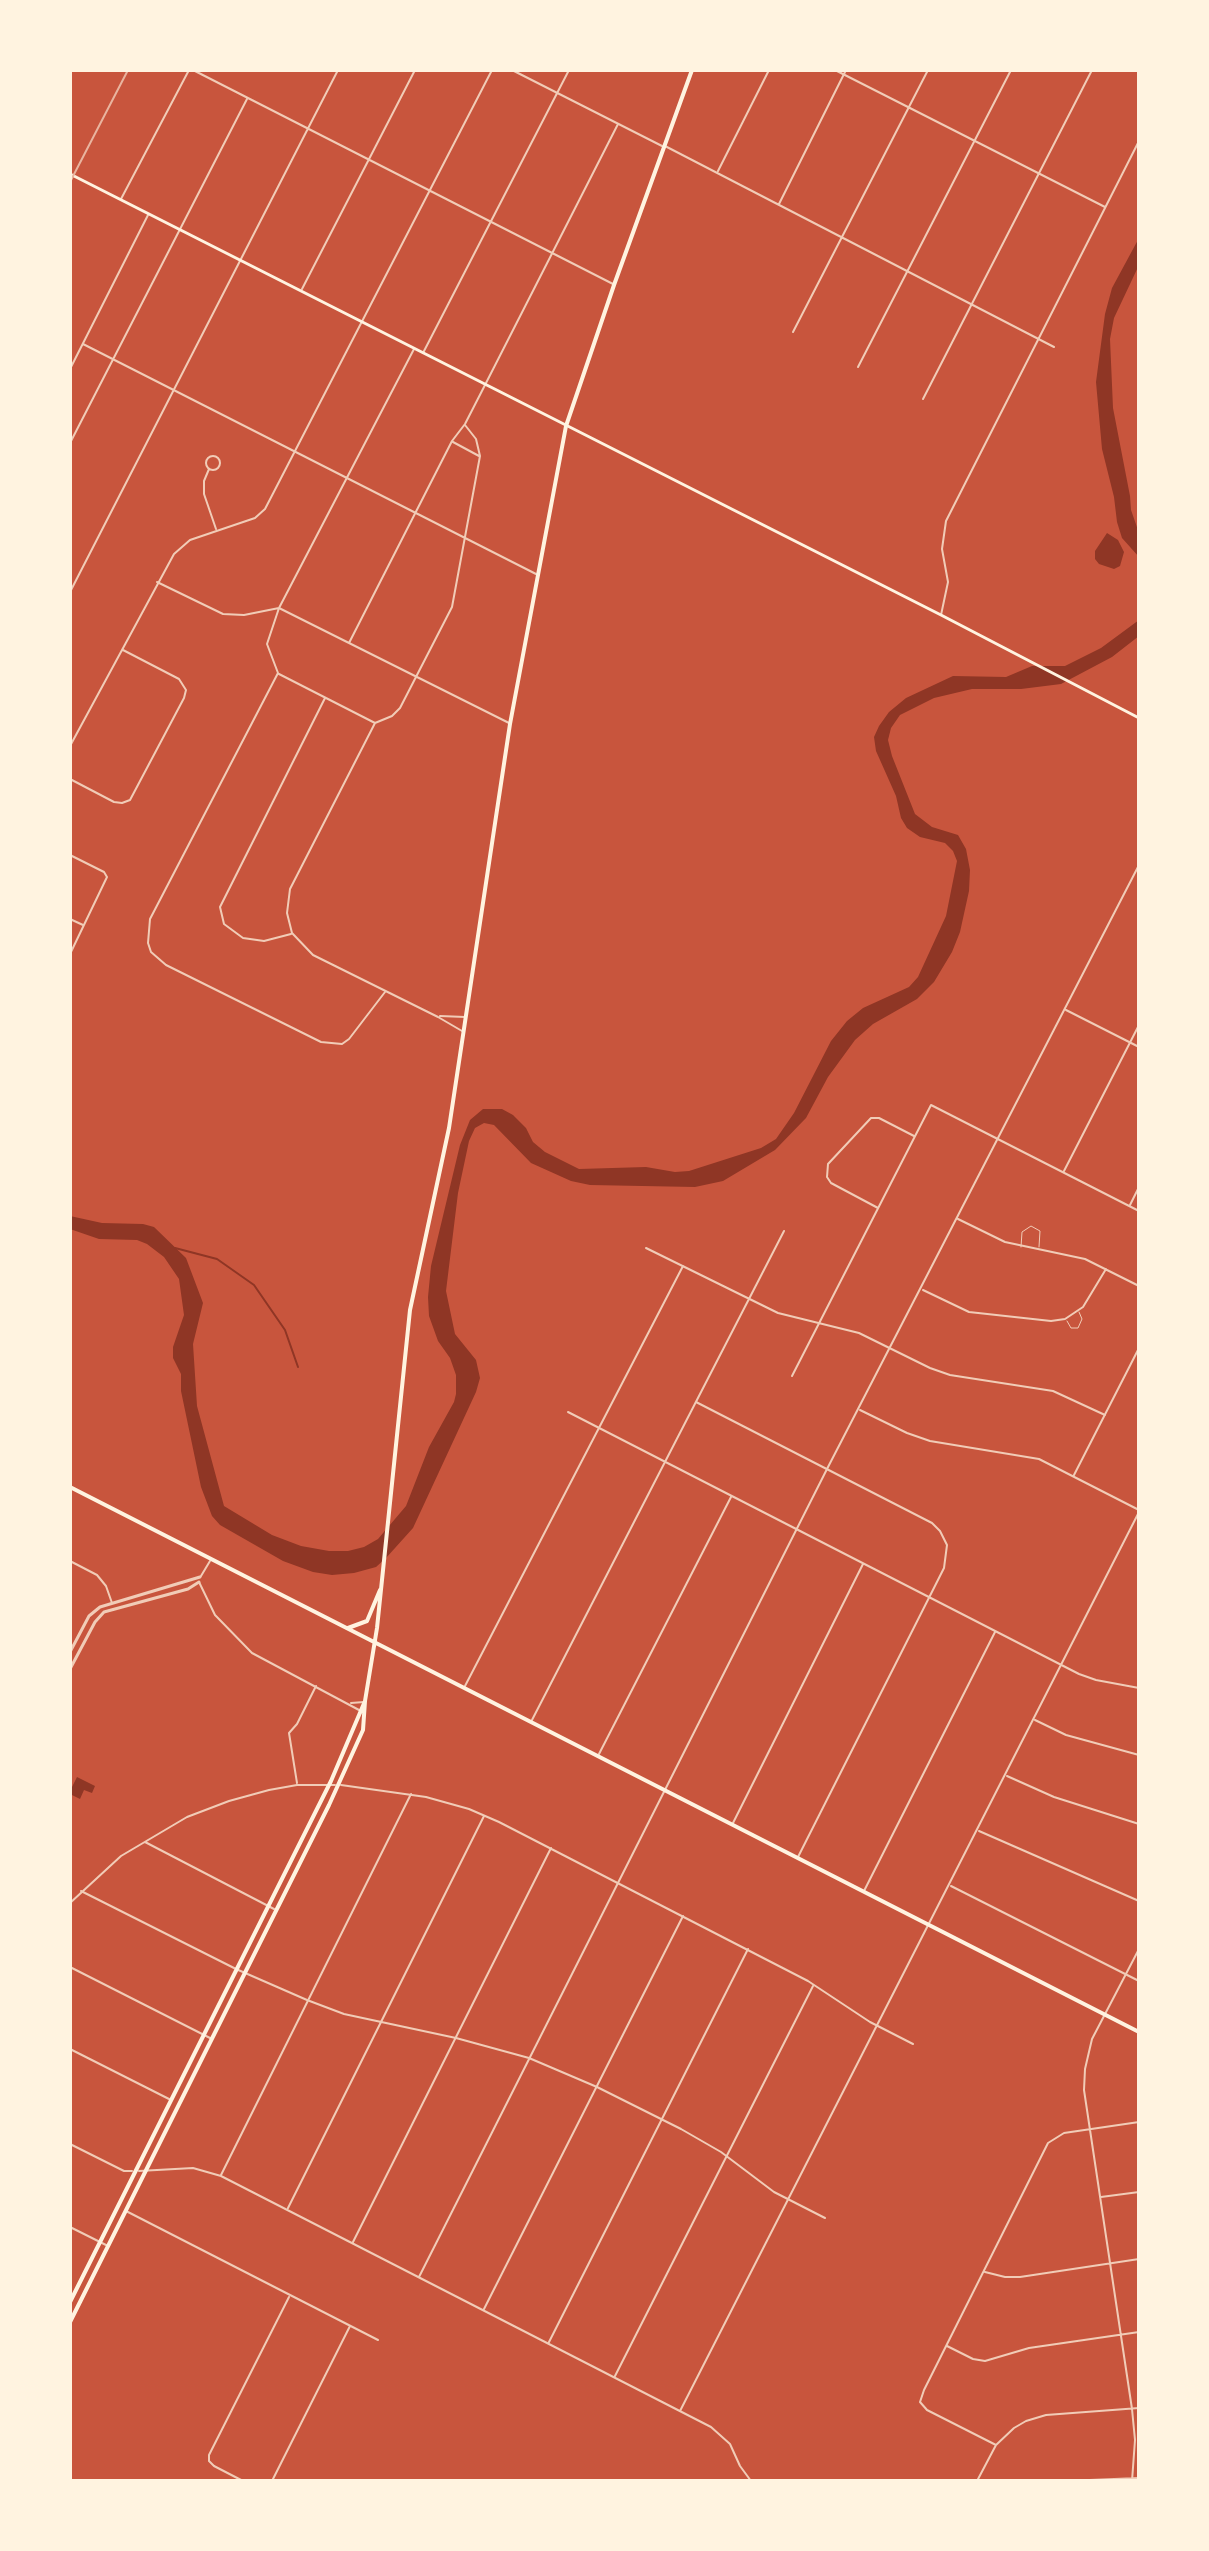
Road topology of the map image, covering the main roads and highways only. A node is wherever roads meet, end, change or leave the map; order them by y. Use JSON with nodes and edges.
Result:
{"nodes":[{"id":1,"x":692,"y":70,"type":"edge"},
{"id":2,"x":70,"y":174,"type":"edge"},
{"id":3,"x":566,"y":426,"type":"junction"},
{"id":4,"x":1139,"y":718,"type":"edge"},
{"id":5,"x":71,"y":1489,"type":"edge"},
{"id":6,"x":383,"y":1580,"type":"junction"},
{"id":7,"x":348,"y":1628,"type":"junction"},
{"id":8,"x":376,"y":1642,"type":"junction"},
{"id":9,"x":365,"y":1702,"type":"junction"},
{"id":10,"x":1139,"y":2032,"type":"edge"},
{"id":11,"x":70,"y":2302,"type":"edge"},
{"id":12,"x":72,"y":2312,"type":"edge"},
{"id":13,"x":70,"y":2322,"type":"edge"}],
"edges":[{"from":1,"to":3,"type":"main road"},
{"from":2,"to":3,"type":"main road"},
{"from":3,"to":4,"type":"main road"},
{"from":3,"to":6,"type":"main road"},
{"from":5,"to":7,"type":"main road"},
{"from":6,"to":7,"type":"main road"},
{"from":6,"to":8,"type":"main road"},
{"from":7,"to":8,"type":"main road"},
{"from":8,"to":9,"type":"main road"},
{"from":8,"to":10,"type":"main road"},
{"from":9,"to":11,"type":"main road"},
{"from":9,"to":12,"type":"main road"},
{"from":12,"to":13,"type":"main road"}]}
